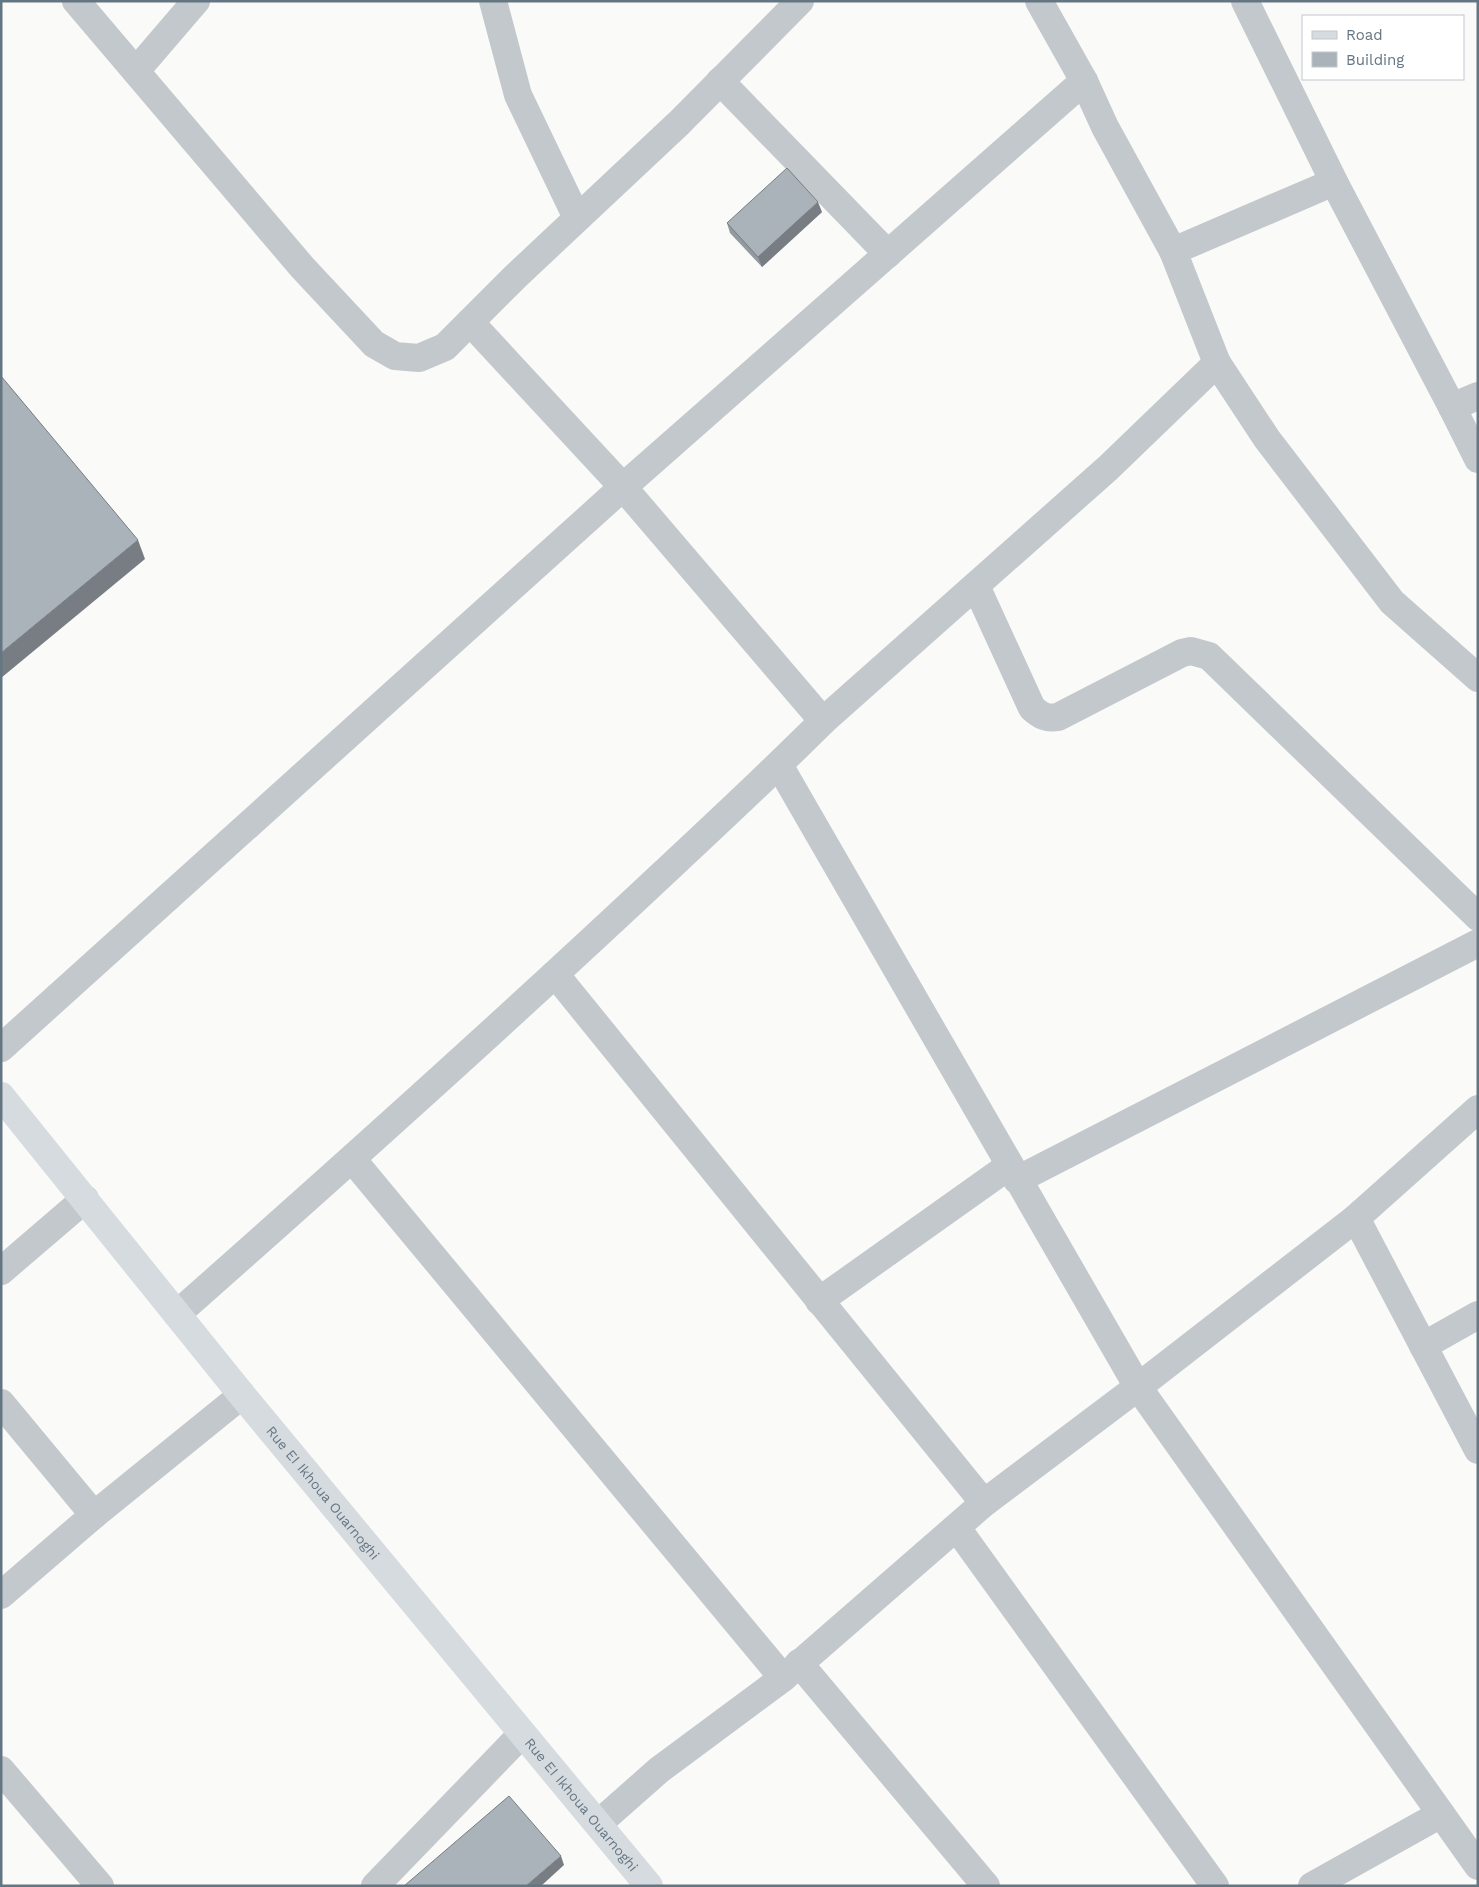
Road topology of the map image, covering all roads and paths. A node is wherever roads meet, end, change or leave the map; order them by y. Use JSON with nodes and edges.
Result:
{"nodes":[{"id":1,"x":76,"y":1,"type":"edge"},
{"id":2,"x":196,"y":1,"type":"edge"},
{"id":3,"x":493,"y":1,"type":"edge"},
{"id":4,"x":800,"y":1,"type":"edge"},
{"id":5,"x":1040,"y":1,"type":"edge"},
{"id":6,"x":1245,"y":1,"type":"edge"},
{"id":7,"x":136,"y":71,"type":"junction"},
{"id":8,"x":720,"y":81,"type":"junction"},
{"id":9,"x":1084,"y":82,"type":"junction"},
{"id":10,"x":1334,"y":182,"type":"junction"},
{"id":11,"x":577,"y":218,"type":"junction"},
{"id":12,"x":1173,"y":251,"type":"junction"},
{"id":13,"x":888,"y":254,"type":"junction"},
{"id":14,"x":470,"y":322,"type":"junction"},
{"id":15,"x":1217,"y":363,"type":"junction"},
{"id":16,"x":1478,"y":396,"type":"edge"},
{"id":17,"x":1452,"y":407,"type":"junction"},
{"id":18,"x":1478,"y":459,"type":"edge"},
{"id":19,"x":622,"y":487,"type":"junction"},
{"id":20,"x":976,"y":586,"type":"junction"},
{"id":21,"x":1478,"y":678,"type":"edge"},
{"id":22,"x":823,"y":722,"type":"junction"},
{"id":23,"x":779,"y":765,"type":"junction"},
{"id":24,"x":1478,"y":918,"type":"edge"},
{"id":25,"x":1478,"y":943,"type":"edge"},
{"id":26,"x":555,"y":974,"type":"junction"},
{"id":27,"x":1,"y":1048,"type":"edge"},
{"id":28,"x":1,"y":1096,"type":"edge"},
{"id":29,"x":1478,"y":1110,"type":"edge"},
{"id":30,"x":352,"y":1159,"type":"junction"},
{"id":31,"x":1013,"y":1173,"type":"junction"},
{"id":32,"x":85,"y":1199,"type":"junction"},
{"id":33,"x":1356,"y":1218,"type":"junction"},
{"id":34,"x":1,"y":1271,"type":"edge"},
{"id":35,"x":819,"y":1301,"type":"junction"},
{"id":36,"x":177,"y":1314,"type":"junction"},
{"id":37,"x":1478,"y":1314,"type":"edge"},
{"id":38,"x":1423,"y":1346,"type":"junction"},
{"id":39,"x":1138,"y":1387,"type":"junction"},
{"id":40,"x":242,"y":1395,"type":"junction"},
{"id":41,"x":1,"y":1403,"type":"edge"},
{"id":42,"x":1478,"y":1450,"type":"edge"},
{"id":43,"x":984,"y":1503,"type":"junction"},
{"id":44,"x":94,"y":1516,"type":"junction"},
{"id":45,"x":957,"y":1528,"type":"junction"},
{"id":46,"x":1,"y":1595,"type":"edge"},
{"id":47,"x":791,"y":1670,"type":"junction"},
{"id":48,"x":522,"y":1734,"type":"junction"},
{"id":49,"x":1,"y":1770,"type":"edge"},
{"id":50,"x":1441,"y":1814,"type":"junction"},
{"id":51,"x":598,"y":1823,"type":"junction"},
{"id":52,"x":1478,"y":1866,"type":"edge"},
{"id":53,"x":100,"y":1886,"type":"edge"},
{"id":54,"x":375,"y":1886,"type":"edge"},
{"id":55,"x":649,"y":1886,"type":"edge"},
{"id":56,"x":986,"y":1886,"type":"edge"},
{"id":57,"x":1215,"y":1886,"type":"edge"},
{"id":58,"x":1312,"y":1886,"type":"edge"}],
"edges":[{"from":1,"to":7,"type":"street"},
{"from":2,"to":7,"type":"street"},
{"from":3,"to":11,"type":"street"},
{"from":4,"to":8,"type":"street"},
{"from":5,"to":9,"type":"street"},
{"from":6,"to":10,"type":"street"},
{"from":7,"to":14,"type":"street"},
{"from":8,"to":11,"type":"street"},
{"from":8,"to":13,"type":"street"},
{"from":9,"to":12,"type":"street"},
{"from":9,"to":13,"type":"street"},
{"from":10,"to":12,"type":"street"},
{"from":10,"to":17,"type":"street"},
{"from":11,"to":14,"type":"street"},
{"from":12,"to":15,"type":"street"},
{"from":13,"to":19,"type":"street"},
{"from":14,"to":19,"type":"street"},
{"from":15,"to":20,"type":"street"},
{"from":15,"to":21,"type":"street"},
{"from":16,"to":17,"type":"street"},
{"from":17,"to":18,"type":"street"},
{"from":19,"to":22,"type":"street"},
{"from":19,"to":27,"type":"street"},
{"from":20,"to":22,"type":"street"},
{"from":20,"to":24,"type":"street"},
{"from":22,"to":23,"type":"street"},
{"from":23,"to":26,"type":"street"},
{"from":23,"to":31,"type":"street"},
{"from":25,"to":31,"type":"street"},
{"from":26,"to":30,"type":"street"},
{"from":26,"to":35,"type":"street"},
{"from":28,"to":32,"type":"street","name":"Rue EI Ikhoua Ouarnoghi"},
{"from":29,"to":33,"type":"street"},
{"from":30,"to":36,"type":"street"},
{"from":30,"to":47,"type":"street"},
{"from":31,"to":35,"type":"street"},
{"from":31,"to":39,"type":"street"},
{"from":32,"to":34,"type":"street"},
{"from":32,"to":36,"type":"street","name":"Rue EI Ikhoua Ouarnoghi"},
{"from":33,"to":38,"type":"street"},
{"from":33,"to":39,"type":"street"},
{"from":35,"to":43,"type":"street"},
{"from":36,"to":40,"type":"street","name":"Rue EI Ikhoua Ouarnoghi"},
{"from":37,"to":38,"type":"street"},
{"from":38,"to":42,"type":"street"},
{"from":39,"to":43,"type":"street"},
{"from":39,"to":50,"type":"street"},
{"from":40,"to":44,"type":"street"},
{"from":40,"to":48,"type":"street","name":"Rue EI Ikhoua Ouarnoghi"},
{"from":41,"to":44,"type":"street"},
{"from":43,"to":45,"type":"street"},
{"from":44,"to":46,"type":"street"},
{"from":45,"to":47,"type":"street"},
{"from":45,"to":57,"type":"street"},
{"from":47,"to":51,"type":"street"},
{"from":47,"to":56,"type":"street"},
{"from":48,"to":51,"type":"street","name":"Rue EI Ikhoua Ouarnoghi"},
{"from":48,"to":54,"type":"street"},
{"from":49,"to":53,"type":"street"},
{"from":50,"to":52,"type":"street"},
{"from":50,"to":58,"type":"street"},
{"from":51,"to":55,"type":"street","name":"Rue EI Ikhoua Ouarnoghi"}]}
